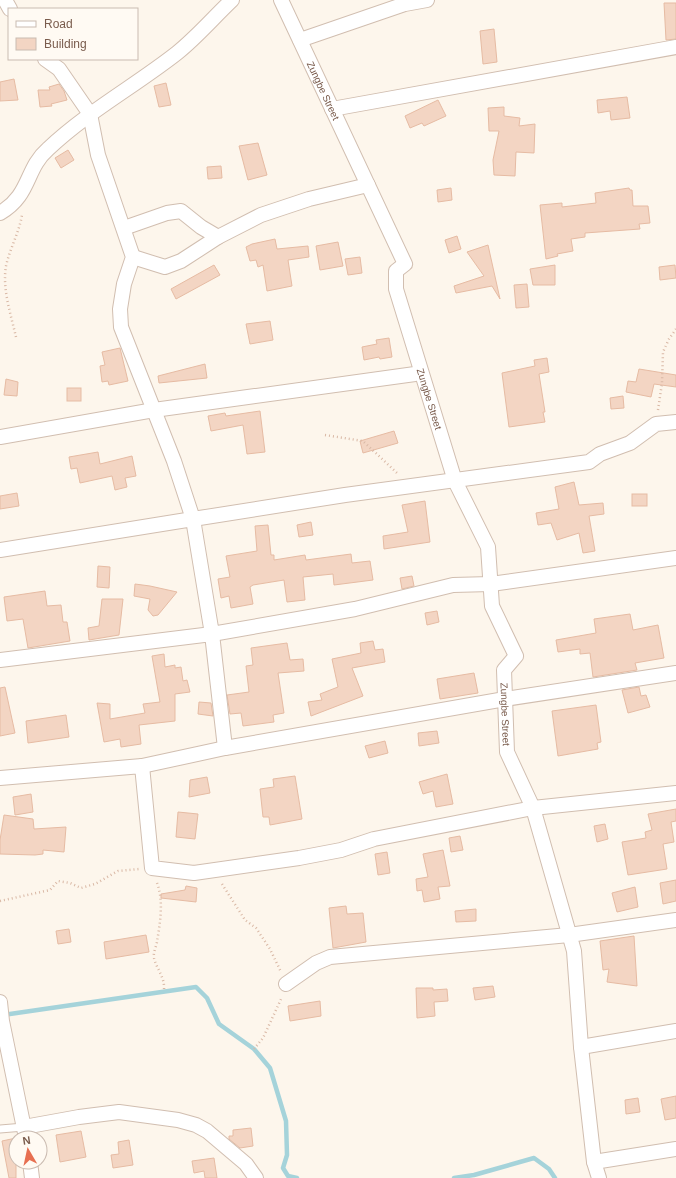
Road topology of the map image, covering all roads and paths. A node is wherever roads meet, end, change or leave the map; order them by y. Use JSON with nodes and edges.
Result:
{"nodes":[{"id":1,"x":232,"y":0,"type":"edge"},
{"id":2,"x":281,"y":0,"type":"edge"},
{"id":3,"x":427,"y":0,"type":"edge"},
{"id":4,"x":300,"y":40,"type":"junction"},
{"id":5,"x":676,"y":47,"type":"edge"},
{"id":6,"x":46,"y":60,"type":"edge"},
{"id":7,"x":332,"y":109,"type":"junction"},
{"id":8,"x":90,"y":114,"type":"junction"},
{"id":9,"x":368,"y":185,"type":"junction"},
{"id":10,"x":21,"y":195,"type":"junction"},
{"id":11,"x":0,"y":213,"type":"edge"},
{"id":12,"x":124,"y":228,"type":"junction"},
{"id":13,"x":218,"y":237,"type":"junction"},
{"id":14,"x":133,"y":257,"type":"junction"},
{"id":15,"x":676,"y":329,"type":"edge"},
{"id":16,"x":16,"y":337,"type":"dead end"},
{"id":17,"x":415,"y":374,"type":"dead end"},
{"id":18,"x":154,"y":410,"type":"junction"},
{"id":19,"x":676,"y":422,"type":"edge"},
{"id":20,"x":656,"y":424,"type":"junction"},
{"id":21,"x":326,"y":435,"type":"dead end"},
{"id":22,"x":0,"y":437,"type":"edge"},
{"id":23,"x":402,"y":477,"type":"dead end"},
{"id":24,"x":455,"y":480,"type":"junction"},
{"id":25,"x":193,"y":519,"type":"junction"},
{"id":26,"x":0,"y":550,"type":"edge"},
{"id":27,"x":676,"y":558,"type":"edge"},
{"id":28,"x":491,"y":584,"type":"junction"},
{"id":29,"x":212,"y":634,"type":"junction"},
{"id":30,"x":0,"y":660,"type":"edge"},
{"id":31,"x":676,"y":673,"type":"edge"},
{"id":32,"x":505,"y":699,"type":"junction"},
{"id":33,"x":225,"y":748,"type":"junction"},
{"id":34,"x":142,"y":766,"type":"junction"},
{"id":35,"x":0,"y":778,"type":"edge"},
{"id":36,"x":676,"y":793,"type":"edge"},
{"id":37,"x":533,"y":808,"type":"junction"},
{"id":38,"x":152,"y":868,"type":"junction"},
{"id":39,"x":218,"y":881,"type":"dead end"},
{"id":40,"x":0,"y":901,"type":"edge"},
{"id":41,"x":676,"y":920,"type":"edge"},
{"id":42,"x":569,"y":935,"type":"junction"},
{"id":43,"x":286,"y":984,"type":"junction"},
{"id":44,"x":164,"y":990,"type":"dead end"},
{"id":45,"x":0,"y":1002,"type":"edge"},
{"id":46,"x":676,"y":1031,"type":"edge"},
{"id":47,"x":580,"y":1047,"type":"junction"},
{"id":48,"x":254,"y":1049,"type":"dead end"},
{"id":49,"x":25,"y":1130,"type":"edge"},
{"id":50,"x":32,"y":1130,"type":"edge"},
{"id":51,"x":676,"y":1149,"type":"edge"},
{"id":52,"x":594,"y":1162,"type":"junction"},
{"id":53,"x":256,"y":1178,"type":"edge"},
{"id":54,"x":599,"y":1178,"type":"edge"}],
"edges":[{"from":1,"to":8,"type":"street"},
{"from":2,"to":4,"type":"street","name":"Zungbe Street"},
{"from":3,"to":4,"type":"street"},
{"from":4,"to":7,"type":"street","name":"Zungbe Street"},
{"from":5,"to":7,"type":"street"},
{"from":6,"to":8,"type":"street"},
{"from":7,"to":9,"type":"street","name":"Zungbe Street"},
{"from":8,"to":10,"type":"street"},
{"from":8,"to":12,"type":"street"},
{"from":9,"to":13,"type":"street"},
{"from":9,"to":24,"type":"street","name":"Zungbe Street"},
{"from":10,"to":11,"type":"street"},
{"from":10,"to":16,"type":"path"},
{"from":12,"to":13,"type":"street"},
{"from":12,"to":14,"type":"street"},
{"from":13,"to":14,"type":"street"},
{"from":14,"to":18,"type":"street"},
{"from":15,"to":20,"type":"path"},
{"from":17,"to":18,"type":"street"},
{"from":18,"to":22,"type":"street"},
{"from":18,"to":25,"type":"street"},
{"from":19,"to":20,"type":"street"},
{"from":20,"to":24,"type":"street"},
{"from":21,"to":23,"type":"path"},
{"from":24,"to":25,"type":"street"},
{"from":24,"to":28,"type":"street","name":"Zungbe Street"},
{"from":25,"to":26,"type":"street"},
{"from":25,"to":29,"type":"street"},
{"from":27,"to":28,"type":"street"},
{"from":28,"to":29,"type":"street"},
{"from":28,"to":32,"type":"street","name":"Zungbe Street"},
{"from":29,"to":30,"type":"street"},
{"from":29,"to":33,"type":"street"},
{"from":31,"to":32,"type":"street"},
{"from":32,"to":33,"type":"street"},
{"from":32,"to":37,"type":"street","name":"Zungbe Street"},
{"from":33,"to":34,"type":"street"},
{"from":34,"to":35,"type":"street"},
{"from":34,"to":38,"type":"street"},
{"from":36,"to":37,"type":"street"},
{"from":37,"to":38,"type":"street"},
{"from":37,"to":42,"type":"street","name":"Zungbe Street"},
{"from":38,"to":40,"type":"path"},
{"from":38,"to":44,"type":"path"},
{"from":39,"to":43,"type":"path"},
{"from":41,"to":42,"type":"street"},
{"from":42,"to":43,"type":"street"},
{"from":42,"to":47,"type":"street","name":"Zungbe Street"},
{"from":43,"to":48,"type":"path"},
{"from":45,"to":49,"type":"street"},
{"from":46,"to":47,"type":"street"},
{"from":47,"to":52,"type":"street","name":"Zungbe Street"},
{"from":50,"to":53,"type":"street"},
{"from":51,"to":52,"type":"street"},
{"from":52,"to":54,"type":"street","name":"Zungbe Street"}]}
